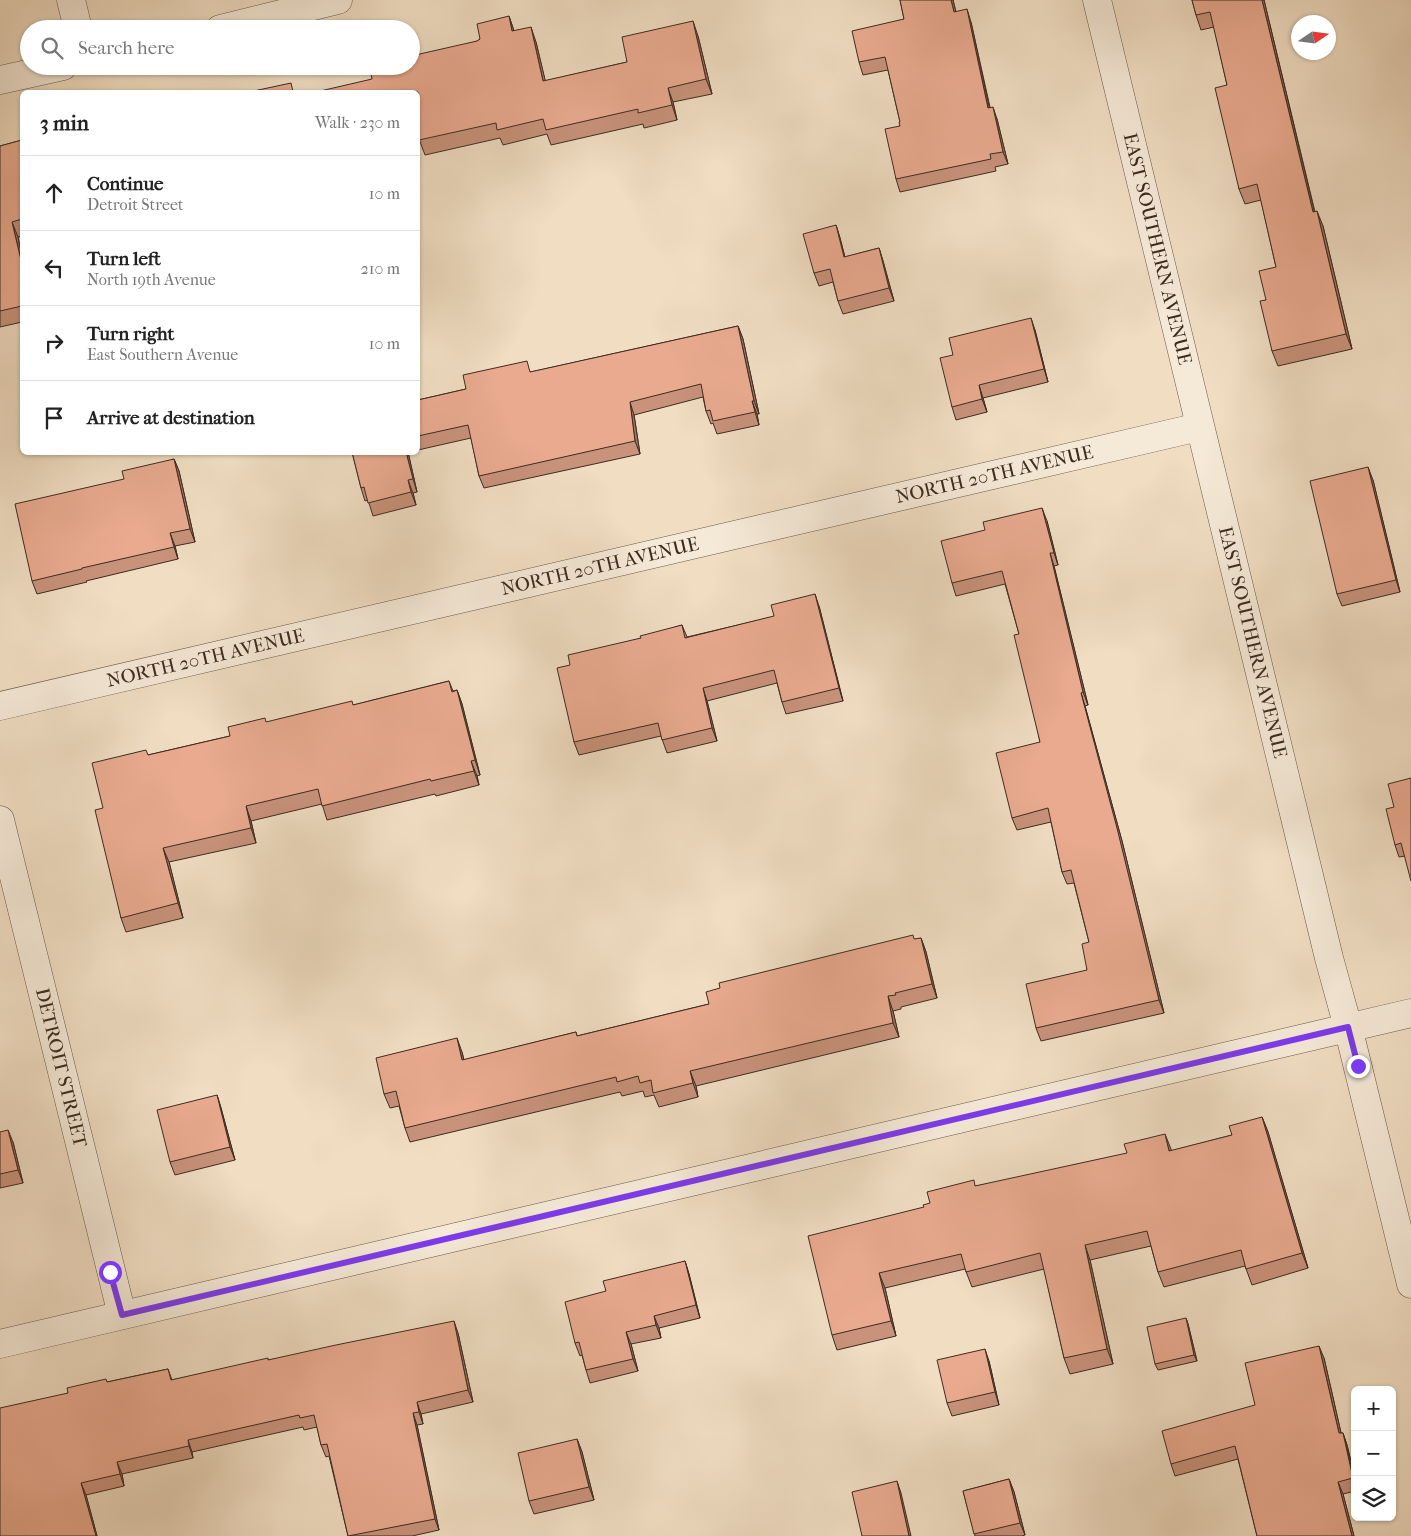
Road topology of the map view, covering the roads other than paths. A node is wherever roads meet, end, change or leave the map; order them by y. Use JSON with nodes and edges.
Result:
{"nodes":[{"id":1,"x":71,"y":0,"type":"edge"},
{"id":2,"x":338,"y":0,"type":"edge"},
{"id":3,"x":1097,"y":0,"type":"edge"},
{"id":4,"x":76,"y":20,"type":"edge"},
{"id":5,"x":257,"y":20,"type":"edge"},
{"id":6,"x":22,"y":75,"type":"edge"},
{"id":7,"x":0,"y":80,"type":"edge"},
{"id":8,"x":1199,"y":427,"type":"junction"},
{"id":9,"x":0,"y":706,"type":"edge"},
{"id":10,"x":0,"y":820,"type":"edge"},
{"id":11,"x":1411,"y":1013,"type":"edge"},
{"id":12,"x":1348,"y":1027,"type":"junction"},
{"id":13,"x":1411,"y":1284,"type":"edge"},
{"id":14,"x":122,"y":1315,"type":"junction"},
{"id":15,"x":0,"y":1344,"type":"edge"}],
"edges":[{"from":1,"to":4,"type":"street"},
{"from":2,"to":5,"type":"street"},
{"from":3,"to":8,"type":"street","name":"EAST SOUTHERN AVENUE"},
{"from":6,"to":7,"type":"street"},
{"from":8,"to":9,"type":"street","name":"NORTH 20TH AVENUE"},
{"from":8,"to":12,"type":"street","name":"EAST SOUTHERN AVENUE"},
{"from":10,"to":14,"type":"street","name":"DETROIT STREET"},
{"from":11,"to":12,"type":"street"},
{"from":12,"to":13,"type":"street","name":"EAST SOUTHERN AVENUE"},
{"from":12,"to":14,"type":"street"},
{"from":14,"to":15,"type":"street"}]}
